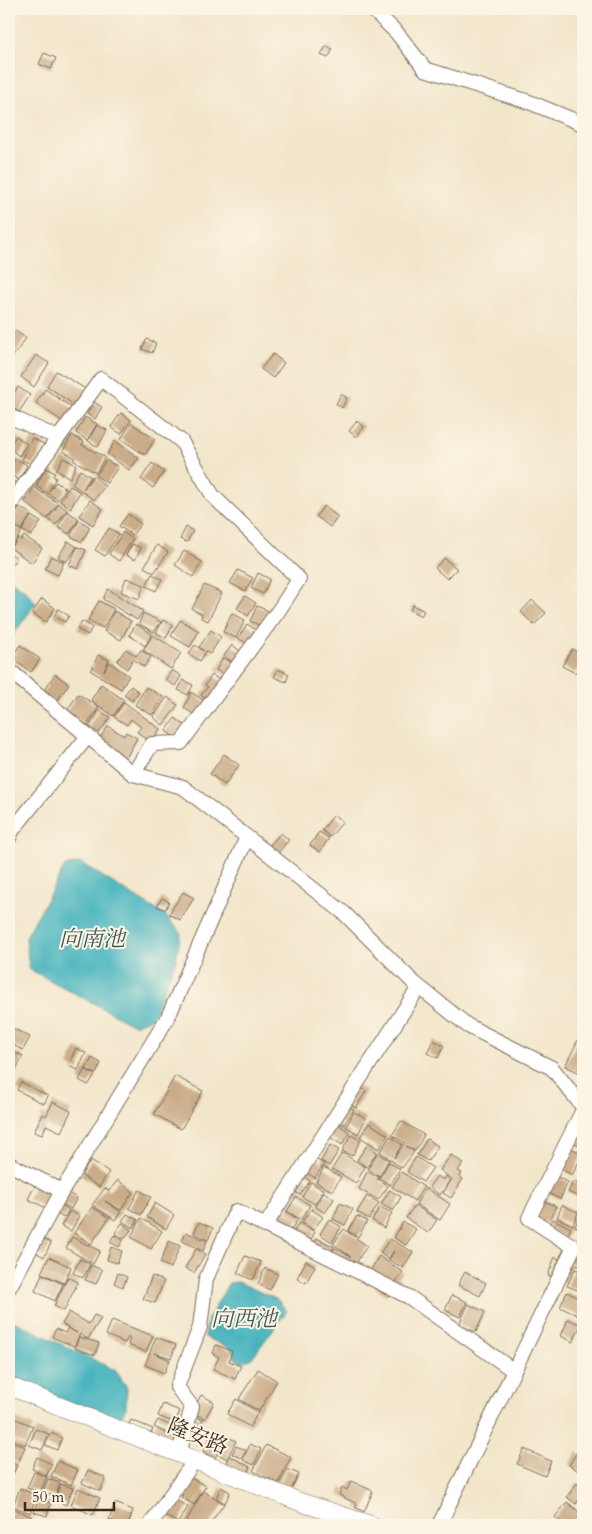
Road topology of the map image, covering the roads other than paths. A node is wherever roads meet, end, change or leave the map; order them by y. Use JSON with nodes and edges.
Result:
{"nodes":[{"id":1,"x":372,"y":9,"type":"edge"},
{"id":2,"x":583,"y":124,"type":"edge"},
{"id":3,"x":9,"y":416,"type":"edge"},
{"id":4,"x":58,"y":438,"type":"junction"},
{"id":5,"x":9,"y":506,"type":"edge"},
{"id":6,"x":9,"y":670,"type":"edge"},
{"id":7,"x":88,"y":736,"type":"junction"},
{"id":8,"x":133,"y":774,"type":"junction"},
{"id":9,"x":248,"y":837,"type":"junction"},
{"id":10,"x":9,"y":838,"type":"edge"},
{"id":11,"x":419,"y":987,"type":"junction"},
{"id":12,"x":583,"y":1108,"type":"edge"},
{"id":13,"x":9,"y":1164,"type":"edge"},
{"id":14,"x":62,"y":1191,"type":"junction"},
{"id":15,"x":265,"y":1226,"type":"junction"},
{"id":16,"x":9,"y":1288,"type":"edge"},
{"id":17,"x":514,"y":1371,"type":"junction"},
{"id":18,"x":9,"y":1386,"type":"edge"},
{"id":19,"x":179,"y":1453,"type":"junction"},
{"id":20,"x":195,"y":1460,"type":"junction"},
{"id":21,"x":150,"y":1525,"type":"edge"},
{"id":22,"x":371,"y":1525,"type":"edge"},
{"id":23,"x":439,"y":1525,"type":"edge"}],
"edges":[{"from":1,"to":2,"type":"street"},
{"from":3,"to":4,"type":"street"},
{"from":4,"to":5,"type":"street"},
{"from":4,"to":8,"type":"street"},
{"from":6,"to":7,"type":"street"},
{"from":7,"to":8,"type":"street"},
{"from":7,"to":10,"type":"street"},
{"from":8,"to":9,"type":"street"},
{"from":9,"to":11,"type":"street"},
{"from":9,"to":14,"type":"street"},
{"from":11,"to":12,"type":"street"},
{"from":11,"to":15,"type":"street"},
{"from":12,"to":17,"type":"street"},
{"from":13,"to":14,"type":"street"},
{"from":14,"to":16,"type":"street"},
{"from":15,"to":17,"type":"street"},
{"from":15,"to":19,"type":"street"},
{"from":17,"to":23,"type":"street"},
{"from":18,"to":19,"type":"street","name":"隆安路"},
{"from":19,"to":20,"type":"street","name":"隆安路"},
{"from":20,"to":21,"type":"street"},
{"from":20,"to":22,"type":"street","name":"隆安路"}]}
